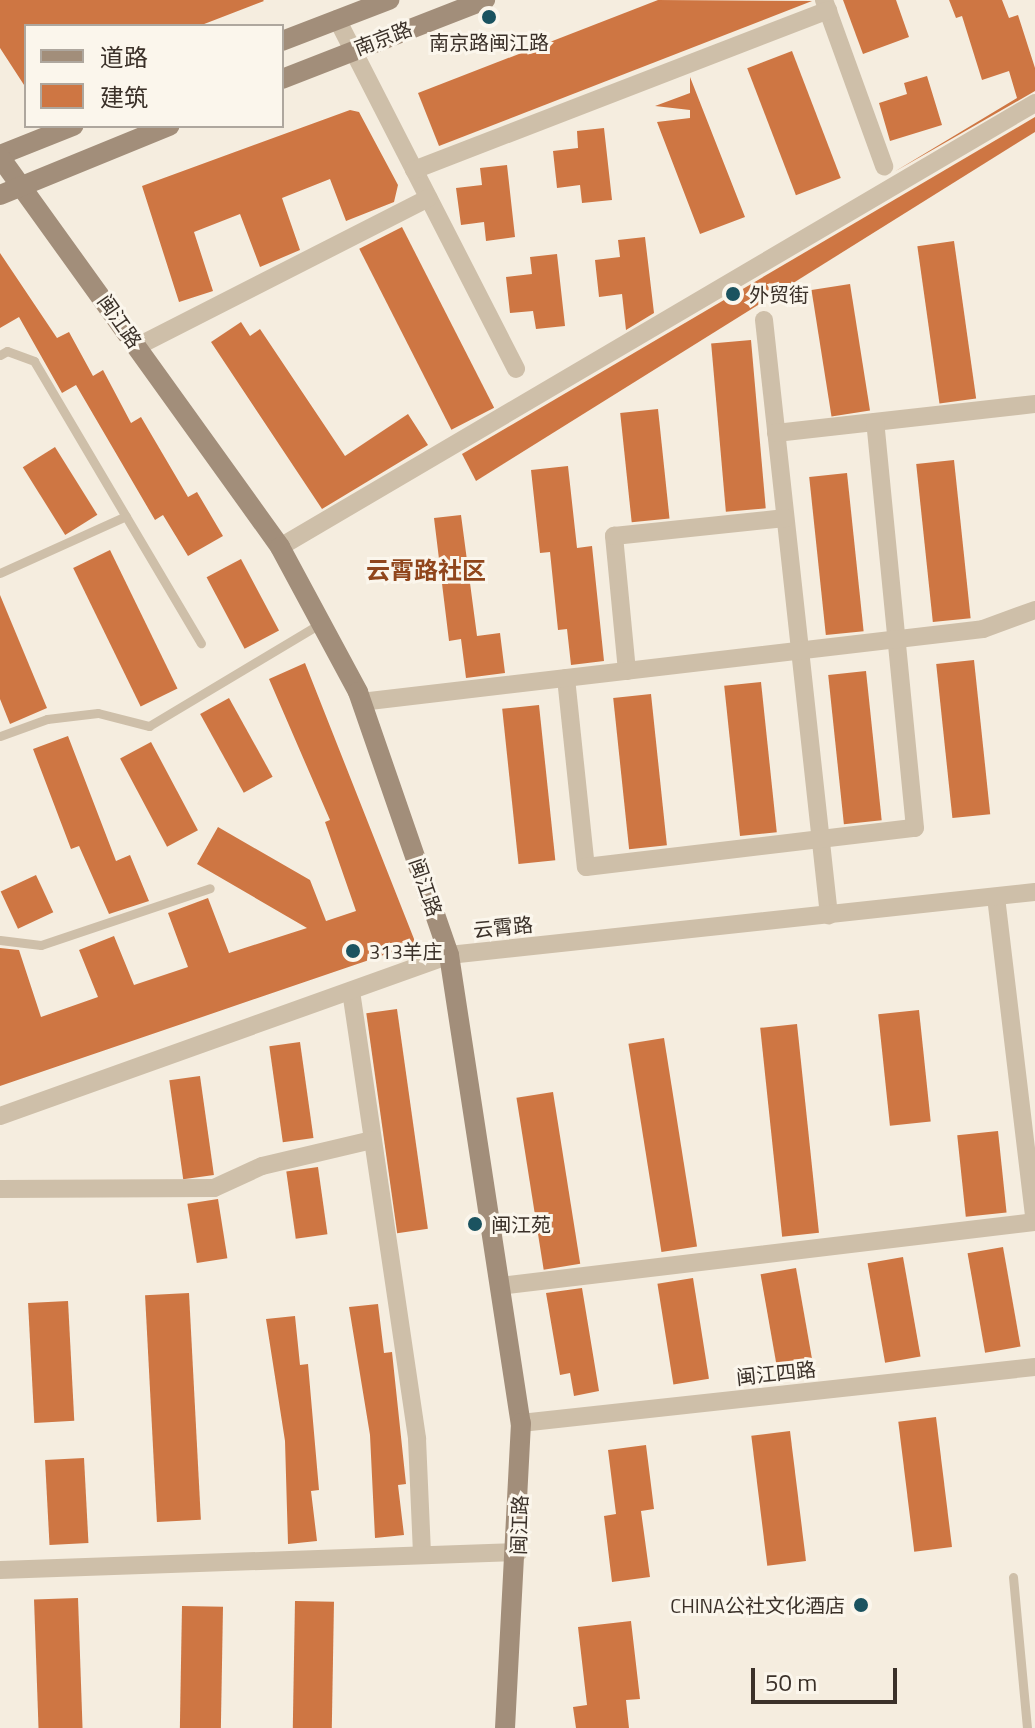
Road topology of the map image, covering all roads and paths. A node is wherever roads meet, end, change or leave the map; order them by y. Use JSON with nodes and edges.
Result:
{"nodes":[{"id":1,"x":389,"y":0,"type":"edge"},
{"id":2,"x":485,"y":0,"type":"edge"},
{"id":3,"x":826,"y":5,"type":"edge"},
{"id":4,"x":337,"y":19,"type":"junction"},
{"id":5,"x":284,"y":40,"type":"edge"},
{"id":6,"x":352,"y":50,"type":"junction"},
{"id":7,"x":284,"y":78,"type":"edge"},
{"id":8,"x":1035,"y":103,"type":"edge"},
{"id":9,"x":68,"y":128,"type":"edge"},
{"id":10,"x":164,"y":128,"type":"edge"},
{"id":11,"x":0,"y":156,"type":"edge"},
{"id":12,"x":884,"y":166,"type":"dead end"},
{"id":13,"x":414,"y":170,"type":"junction"},
{"id":14,"x":25,"y":185,"type":"junction"},
{"id":15,"x":0,"y":195,"type":"edge"},
{"id":16,"x":428,"y":198,"type":"junction"},
{"id":17,"x":764,"y":320,"type":"dead end"},
{"id":18,"x":138,"y":346,"type":"junction"},
{"id":19,"x":0,"y":355,"type":"edge"},
{"id":20,"x":516,"y":369,"type":"dead end"},
{"id":21,"x":1035,"y":404,"type":"edge"},
{"id":22,"x":875,"y":422,"type":"junction"},
{"id":23,"x":776,"y":433,"type":"junction"},
{"id":24,"x":126,"y":516,"type":"junction"},
{"id":25,"x":785,"y":518,"type":"junction"},
{"id":26,"x":280,"y":547,"type":"junction"},
{"id":27,"x":0,"y":573,"type":"edge"},
{"id":28,"x":1035,"y":610,"type":"edge"},
{"id":29,"x":321,"y":623,"type":"junction"},
{"id":30,"x":899,"y":639,"type":"junction"},
{"id":31,"x":201,"y":643,"type":"dead end"},
{"id":32,"x":799,"y":650,"type":"junction"},
{"id":33,"x":627,"y":671,"type":"junction"},
{"id":34,"x":566,"y":678,"type":"junction"},
{"id":35,"x":361,"y":702,"type":"junction"},
{"id":36,"x":0,"y":736,"type":"edge"},
{"id":37,"x":819,"y":839,"type":"junction"},
{"id":38,"x":210,"y":888,"type":"dead end"},
{"id":39,"x":1035,"y":892,"type":"edge"},
{"id":40,"x":996,"y":897,"type":"junction"},
{"id":41,"x":829,"y":915,"type":"junction"},
{"id":42,"x":0,"y":940,"type":"edge"},
{"id":43,"x":449,"y":955,"type":"junction"},
{"id":44,"x":351,"y":991,"type":"junction"},
{"id":45,"x":0,"y":1116,"type":"edge"},
{"id":46,"x":372,"y":1140,"type":"junction"},
{"id":47,"x":0,"y":1189,"type":"edge"},
{"id":48,"x":1035,"y":1222,"type":"edge"},
{"id":49,"x":500,"y":1286,"type":"junction"},
{"id":50,"x":1035,"y":1367,"type":"edge"},
{"id":51,"x":521,"y":1423,"type":"junction"},
{"id":52,"x":519,"y":1552,"type":"junction"},
{"id":53,"x":422,"y":1555,"type":"junction"},
{"id":54,"x":0,"y":1570,"type":"edge"},
{"id":55,"x":1013,"y":1577,"type":"dead end"},
{"id":56,"x":505,"y":1728,"type":"edge"},
{"id":57,"x":1027,"y":1728,"type":"edge"}],
"edges":[{"from":1,"to":4,"type":"street","name":"南京路"},
{"from":2,"to":6,"type":"street","name":"南京路"},
{"from":3,"to":12,"type":"street"},
{"from":3,"to":13,"type":"street"},
{"from":4,"to":5,"type":"street","name":"南京路"},
{"from":4,"to":6,"type":"street"},
{"from":6,"to":7,"type":"street","name":"南京路"},
{"from":6,"to":13,"type":"street"},
{"from":8,"to":26,"type":"street"},
{"from":9,"to":11,"type":"street"},
{"from":10,"to":14,"type":"street"},
{"from":11,"to":14,"type":"street","name":"闽江路"},
{"from":13,"to":16,"type":"street"},
{"from":14,"to":15,"type":"street"},
{"from":14,"to":18,"type":"street","name":"闽江路"},
{"from":16,"to":18,"type":"street"},
{"from":16,"to":20,"type":"street"},
{"from":17,"to":23,"type":"street"},
{"from":18,"to":26,"type":"street","name":"闽江路"},
{"from":19,"to":24,"type":"lane"},
{"from":21,"to":22,"type":"street"},
{"from":22,"to":23,"type":"street"},
{"from":22,"to":30,"type":"street"},
{"from":23,"to":25,"type":"street"},
{"from":24,"to":27,"type":"lane"},
{"from":24,"to":31,"type":"lane"},
{"from":25,"to":32,"type":"street"},
{"from":25,"to":33,"type":"street"},
{"from":26,"to":29,"type":"street","name":"闽江路"},
{"from":28,"to":30,"type":"street"},
{"from":29,"to":35,"type":"street","name":"闽江路"},
{"from":29,"to":36,"type":"lane"},
{"from":30,"to":32,"type":"street"},
{"from":30,"to":37,"type":"street"},
{"from":32,"to":33,"type":"street"},
{"from":32,"to":37,"type":"street"},
{"from":33,"to":34,"type":"street"},
{"from":34,"to":35,"type":"street"},
{"from":34,"to":37,"type":"street"},
{"from":35,"to":43,"type":"street","name":"闽江路"},
{"from":37,"to":41,"type":"street"},
{"from":38,"to":42,"type":"lane"},
{"from":39,"to":40,"type":"street","name":"云霄路"},
{"from":40,"to":41,"type":"street","name":"云霄路"},
{"from":40,"to":48,"type":"street"},
{"from":41,"to":43,"type":"street","name":"云霄路"},
{"from":43,"to":44,"type":"street","name":"云霄路"},
{"from":43,"to":49,"type":"street","name":"闽江路"},
{"from":44,"to":45,"type":"street","name":"云霄路"},
{"from":44,"to":46,"type":"street"},
{"from":46,"to":47,"type":"street"},
{"from":46,"to":53,"type":"street"},
{"from":48,"to":49,"type":"street"},
{"from":49,"to":51,"type":"street","name":"闽江路"},
{"from":50,"to":51,"type":"street","name":"闽江四路"},
{"from":51,"to":52,"type":"street","name":"闽江路"},
{"from":52,"to":53,"type":"street"},
{"from":52,"to":56,"type":"street","name":"闽江路"},
{"from":53,"to":54,"type":"street"},
{"from":55,"to":57,"type":"lane"}]}
